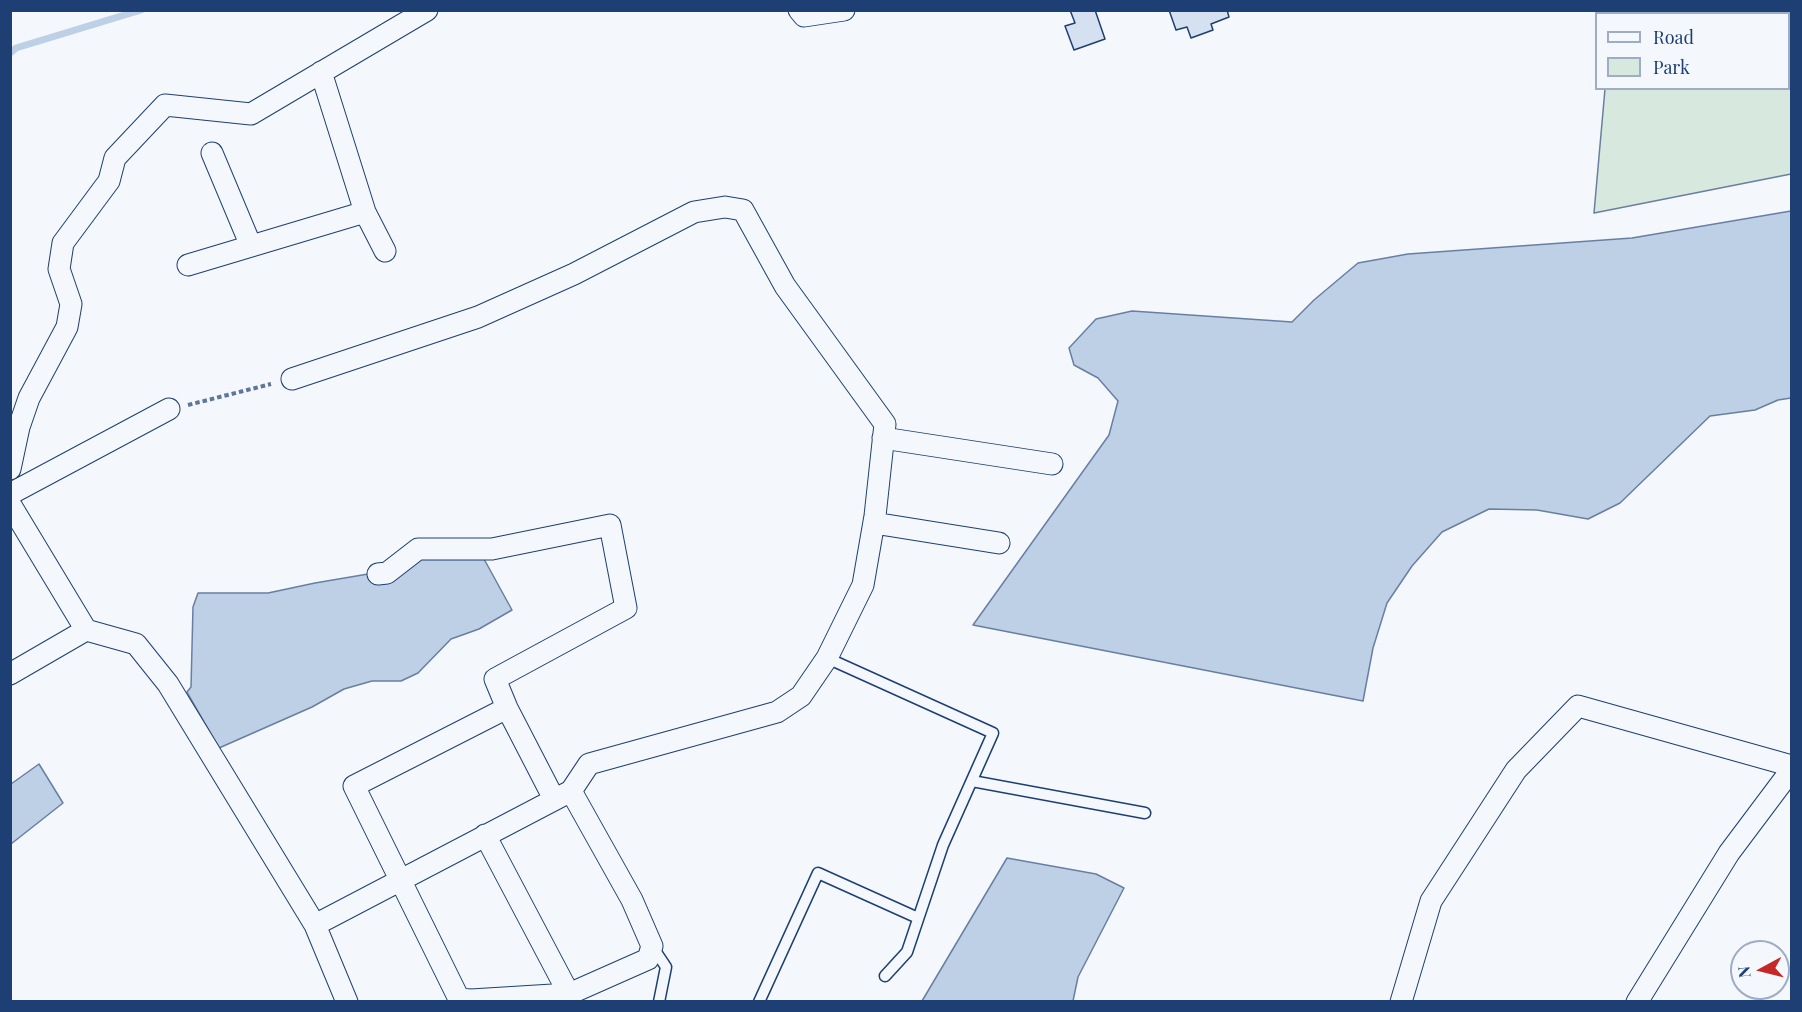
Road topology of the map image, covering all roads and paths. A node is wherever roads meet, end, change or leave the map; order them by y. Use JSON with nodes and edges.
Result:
{"nodes":[{"id":1,"x":427,"y":10,"type":"edge"},
{"id":2,"x":799,"y":10,"type":"edge"},
{"id":3,"x":844,"y":10,"type":"edge"},
{"id":4,"x":321,"y":72,"type":"junction"},
{"id":5,"x":212,"y":153,"type":"dead end"},
{"id":6,"x":365,"y":212,"type":"junction"},
{"id":7,"x":251,"y":246,"type":"junction"},
{"id":8,"x":385,"y":251,"type":"dead end"},
{"id":9,"x":188,"y":265,"type":"dead end"},
{"id":10,"x":292,"y":379,"type":"joint"},
{"id":11,"x":169,"y":409,"type":"joint"},
{"id":12,"x":883,"y":438,"type":"junction"},
{"id":13,"x":1052,"y":464,"type":"dead end"},
{"id":14,"x":10,"y":469,"type":"edge"},
{"id":15,"x":10,"y":494,"type":"edge"},
{"id":16,"x":10,"y":504,"type":"edge"},
{"id":17,"x":874,"y":523,"type":"junction"},
{"id":18,"x":999,"y":543,"type":"dead end"},
{"id":19,"x":378,"y":574,"type":"dead end"},
{"id":20,"x":86,"y":630,"type":"junction"},
{"id":21,"x":826,"y":658,"type":"junction"},
{"id":22,"x":10,"y":674,"type":"edge"},
{"id":23,"x":507,"y":708,"type":"junction"},
{"id":24,"x":1791,"y":768,"type":"edge"},
{"id":25,"x":972,"y":781,"type":"junction"},
{"id":26,"x":562,"y":795,"type":"junction"},
{"id":27,"x":1145,"y":813,"type":"dead end"},
{"id":28,"x":485,"y":835,"type":"junction"},
{"id":29,"x":399,"y":880,"type":"junction"},
{"id":30,"x":918,"y":918,"type":"junction"},
{"id":31,"x":315,"y":925,"type":"junction"},
{"id":32,"x":652,"y":946,"type":"junction"},
{"id":33,"x":885,"y":976,"type":"dead end"},
{"id":34,"x":569,"y":994,"type":"junction"},
{"id":35,"x":347,"y":1002,"type":"edge"},
{"id":36,"x":659,"y":1002,"type":"edge"},
{"id":37,"x":759,"y":1002,"type":"edge"},
{"id":38,"x":1401,"y":1002,"type":"edge"},
{"id":39,"x":1637,"y":1002,"type":"edge"}],
"edges":[{"from":1,"to":4,"type":"street"},
{"from":2,"to":3,"type":"street"},
{"from":4,"to":6,"type":"street"},
{"from":4,"to":14,"type":"street"},
{"from":5,"to":7,"type":"street"},
{"from":6,"to":7,"type":"street"},
{"from":6,"to":8,"type":"street"},
{"from":7,"to":9,"type":"street"},
{"from":10,"to":11,"type":"path"},
{"from":10,"to":12,"type":"street"},
{"from":11,"to":15,"type":"street"},
{"from":12,"to":13,"type":"street"},
{"from":12,"to":17,"type":"street"},
{"from":16,"to":20,"type":"street"},
{"from":17,"to":18,"type":"street"},
{"from":17,"to":21,"type":"street"},
{"from":19,"to":23,"type":"street"},
{"from":20,"to":22,"type":"street"},
{"from":20,"to":31,"type":"street"},
{"from":21,"to":25,"type":"lane"},
{"from":21,"to":26,"type":"street"},
{"from":23,"to":26,"type":"street"},
{"from":23,"to":29,"type":"street"},
{"from":24,"to":38,"type":"street"},
{"from":24,"to":39,"type":"street"},
{"from":25,"to":27,"type":"lane"},
{"from":25,"to":30,"type":"lane"},
{"from":26,"to":28,"type":"street"},
{"from":26,"to":32,"type":"street"},
{"from":28,"to":29,"type":"street"},
{"from":28,"to":34,"type":"street"},
{"from":29,"to":31,"type":"street"},
{"from":29,"to":34,"type":"street"},
{"from":30,"to":33,"type":"lane"},
{"from":30,"to":37,"type":"lane"},
{"from":31,"to":35,"type":"street"},
{"from":32,"to":34,"type":"street"},
{"from":32,"to":36,"type":"lane"}]}
